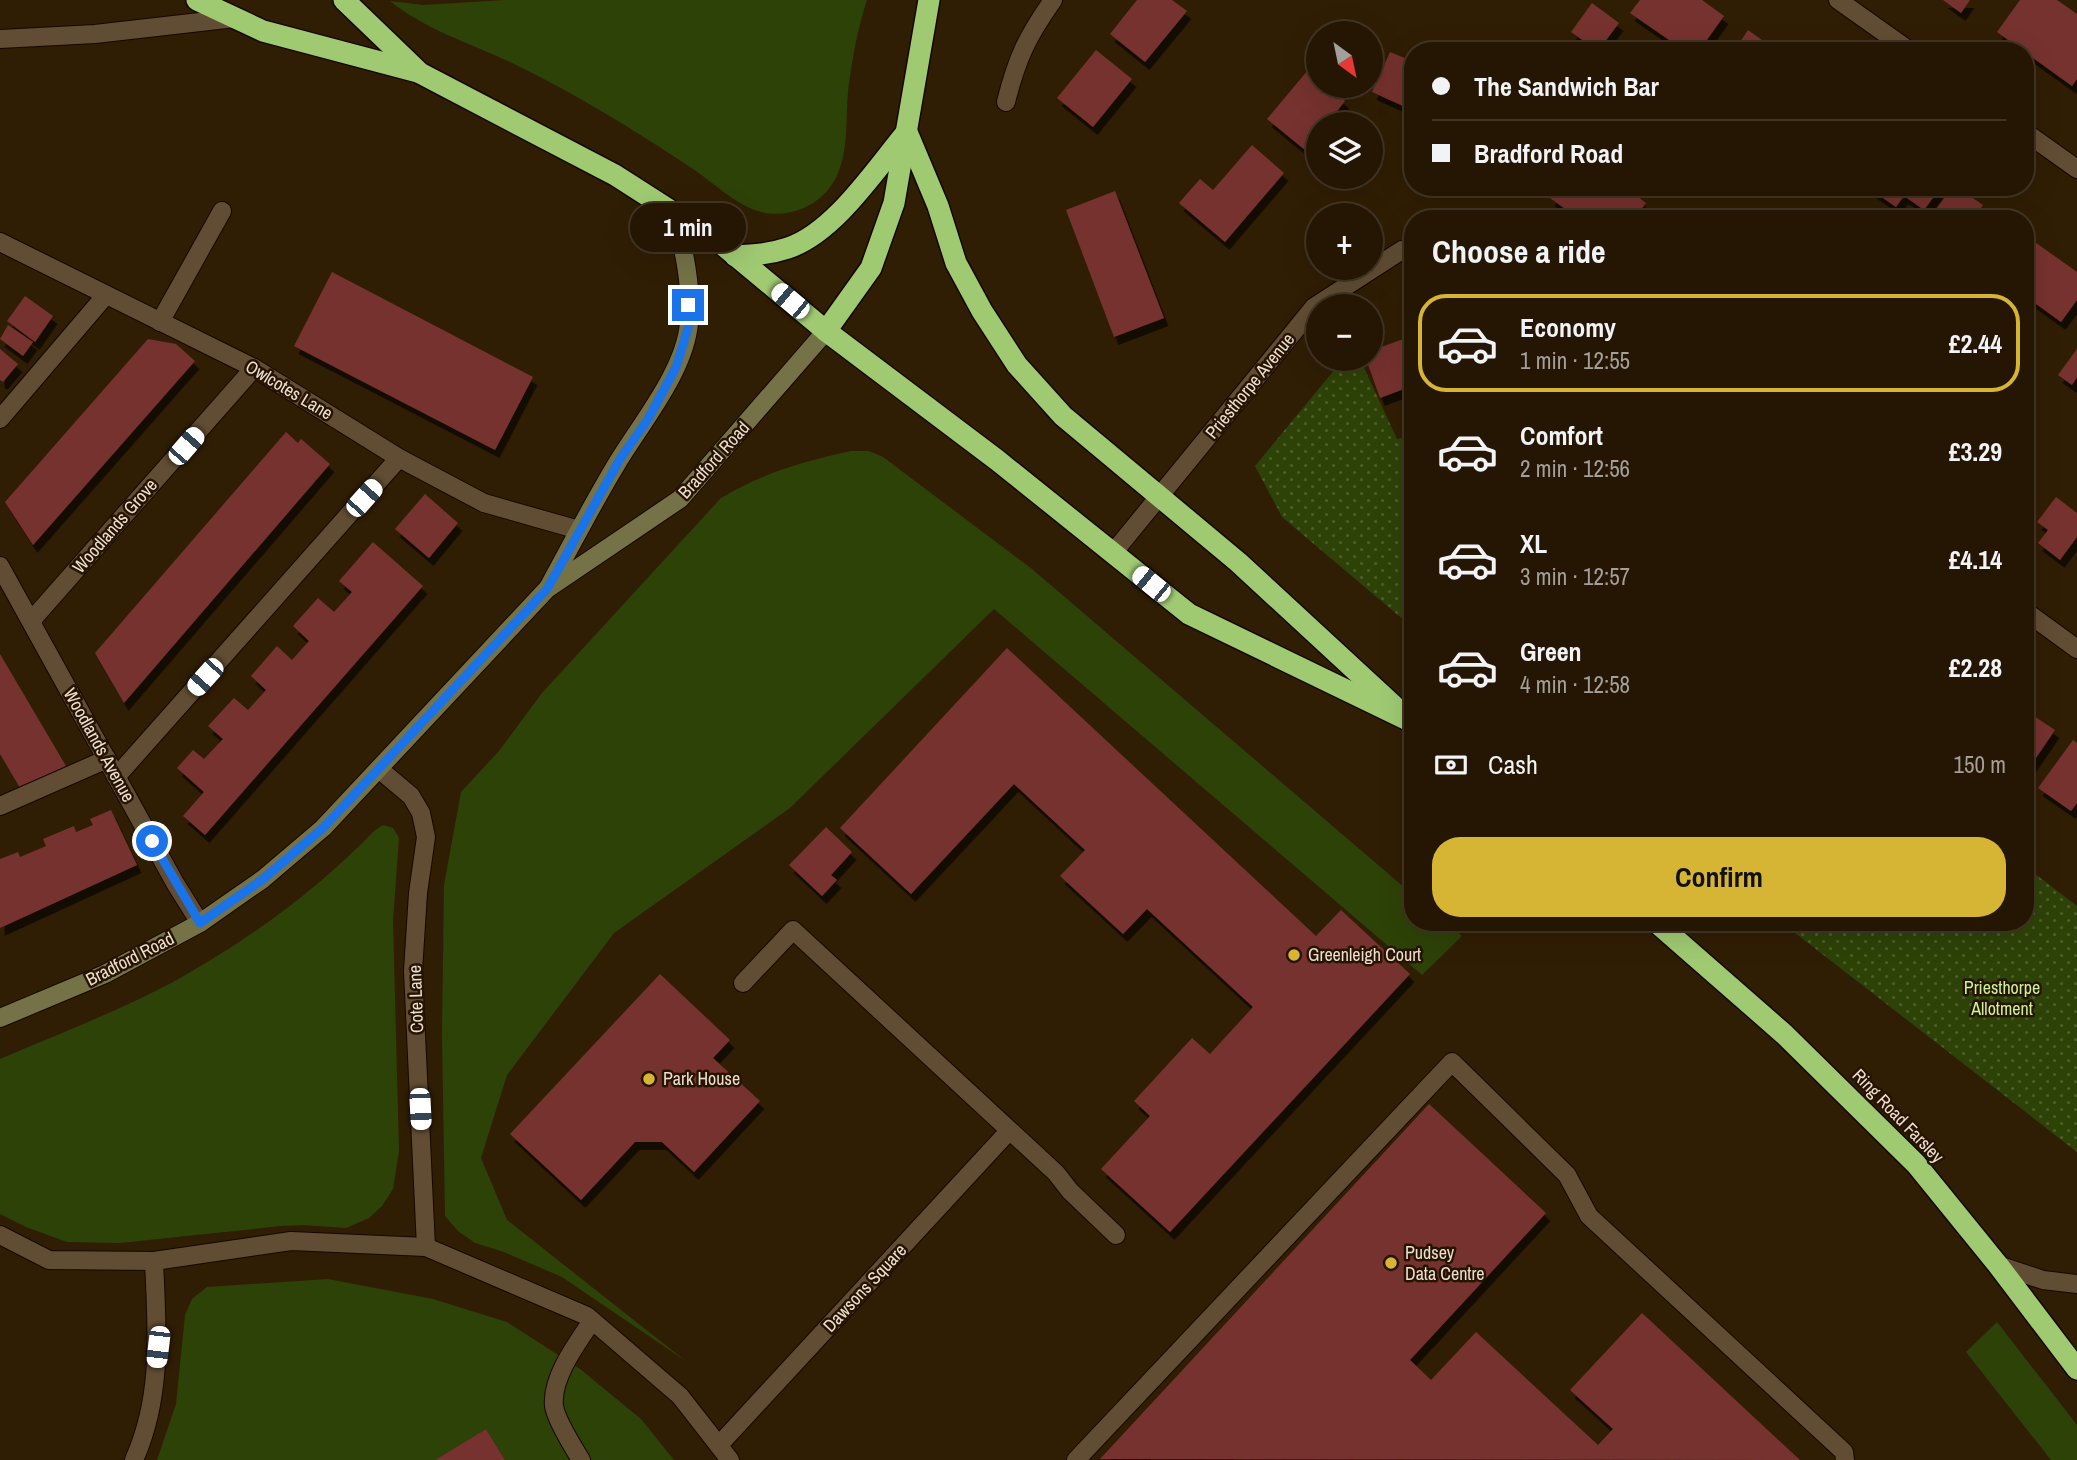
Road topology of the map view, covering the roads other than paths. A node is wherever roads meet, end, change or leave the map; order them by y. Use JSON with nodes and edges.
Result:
{"nodes":[{"id":1,"x":197,"y":0,"type":"edge"},
{"id":2,"x":344,"y":0,"type":"edge"},
{"id":3,"x":929,"y":0,"type":"edge"},
{"id":4,"x":1053,"y":0,"type":"edge"},
{"id":5,"x":1838,"y":0,"type":"edge"},
{"id":6,"x":235,"y":18,"type":"junction"},
{"id":7,"x":0,"y":38,"type":"edge"},
{"id":8,"x":1897,"y":42,"type":"edge"},
{"id":9,"x":420,"y":73,"type":"junction"},
{"id":10,"x":1006,"y":102,"type":"dead end"},
{"id":11,"x":907,"y":132,"type":"junction"},
{"id":12,"x":2034,"y":138,"type":"edge"},
{"id":13,"x":2077,"y":169,"type":"edge"},
{"id":14,"x":222,"y":211,"type":"dead end"},
{"id":15,"x":674,"y":213,"type":"junction"},
{"id":16,"x":0,"y":242,"type":"edge"},
{"id":17,"x":1404,"y":250,"type":"edge"},
{"id":18,"x":735,"y":256,"type":"junction"},
{"id":19,"x":106,"y":295,"type":"junction"},
{"id":20,"x":160,"y":321,"type":"junction"},
{"id":21,"x":826,"y":331,"type":"junction"},
{"id":22,"x":254,"y":368,"type":"junction"},
{"id":23,"x":0,"y":419,"type":"edge"},
{"id":24,"x":399,"y":458,"type":"junction"},
{"id":25,"x":1161,"y":497,"type":"junction"},
{"id":26,"x":579,"y":530,"type":"junction"},
{"id":27,"x":1113,"y":553,"type":"junction"},
{"id":28,"x":0,"y":566,"type":"edge"},
{"id":29,"x":547,"y":589,"type":"junction"},
{"id":30,"x":2034,"y":618,"type":"edge"},
{"id":31,"x":32,"y":621,"type":"junction"},
{"id":32,"x":2077,"y":649,"type":"edge"},
{"id":33,"x":1404,"y":716,"type":"edge"},
{"id":34,"x":1404,"y":719,"type":"edge"},
{"id":35,"x":107,"y":759,"type":"junction"},
{"id":36,"x":379,"y":769,"type":"junction"},
{"id":37,"x":116,"y":777,"type":"junction"},
{"id":38,"x":0,"y":806,"type":"edge"},
{"id":39,"x":200,"y":923,"type":"junction"},
{"id":40,"x":1666,"y":931,"type":"edge"},
{"id":41,"x":743,"y":983,"type":"dead end"},
{"id":42,"x":0,"y":1018,"type":"edge"},
{"id":43,"x":1009,"y":1131,"type":"junction"},
{"id":44,"x":0,"y":1235,"type":"edge"},
{"id":45,"x":1116,"y":1235,"type":"dead end"},
{"id":46,"x":426,"y":1247,"type":"junction"},
{"id":47,"x":154,"y":1261,"type":"junction"},
{"id":48,"x":1998,"y":1265,"type":"junction"},
{"id":49,"x":2077,"y":1284,"type":"edge"},
{"id":50,"x":592,"y":1321,"type":"junction"},
{"id":51,"x":2077,"y":1369,"type":"edge"},
{"id":52,"x":720,"y":1444,"type":"junction"},
{"id":53,"x":134,"y":1460,"type":"edge"},
{"id":54,"x":581,"y":1460,"type":"edge"},
{"id":55,"x":730,"y":1460,"type":"edge"},
{"id":56,"x":1076,"y":1460,"type":"edge"},
{"id":57,"x":1845,"y":1460,"type":"edge"}],
"edges":[{"from":1,"to":6,"type":"highway"},
{"from":2,"to":9,"type":"highway"},
{"from":3,"to":11,"type":"highway"},
{"from":4,"to":10,"type":"street"},
{"from":5,"to":8,"type":"street"},
{"from":6,"to":7,"type":"street"},
{"from":6,"to":9,"type":"highway"},
{"from":9,"to":15,"type":"highway"},
{"from":11,"to":18,"type":"highway"},
{"from":11,"to":21,"type":"highway"},
{"from":11,"to":25,"type":"highway"},
{"from":12,"to":13,"type":"street"},
{"from":14,"to":20,"type":"street"},
{"from":15,"to":18,"type":"highway"},
{"from":15,"to":26,"type":"main road","name":"Bradford Road"},
{"from":16,"to":19,"type":"street","name":"Owlcotes Lane"},
{"from":17,"to":25,"type":"street","name":"Priesthorpe Avenue"},
{"from":18,"to":21,"type":"highway"},
{"from":19,"to":20,"type":"street","name":"Owlcotes Lane"},
{"from":19,"to":23,"type":"street"},
{"from":20,"to":22,"type":"street","name":"Owlcotes Lane"},
{"from":21,"to":27,"type":"highway"},
{"from":21,"to":29,"type":"main road","name":"Bradford Road"},
{"from":22,"to":24,"type":"street","name":"Owlcotes Lane"},
{"from":22,"to":31,"type":"street","name":"Woodlands Grove"},
{"from":24,"to":26,"type":"street","name":"Owlcotes Lane"},
{"from":24,"to":37,"type":"street"},
{"from":25,"to":27,"type":"street","name":"Priesthorpe Avenue"},
{"from":25,"to":33,"type":"highway"},
{"from":26,"to":29,"type":"main road","name":"Bradford Road"},
{"from":27,"to":34,"type":"highway"},
{"from":28,"to":31,"type":"street","name":"Woodlands Avenue"},
{"from":29,"to":36,"type":"main road","name":"Bradford Road"},
{"from":30,"to":32,"type":"street"},
{"from":31,"to":35,"type":"street","name":"Woodlands Avenue"},
{"from":35,"to":37,"type":"street","name":"Woodlands Avenue"},
{"from":35,"to":38,"type":"street"},
{"from":36,"to":39,"type":"main road","name":"Bradford Road"},
{"from":36,"to":46,"type":"street","name":"Cote Lane"},
{"from":37,"to":39,"type":"street","name":"Woodlands Avenue"},
{"from":39,"to":42,"type":"main road","name":"Bradford Road"},
{"from":40,"to":48,"type":"highway","name":"Ring Road Farsley"},
{"from":41,"to":43,"type":"street"},
{"from":43,"to":45,"type":"street"},
{"from":43,"to":52,"type":"street","name":"Dawsons Square"},
{"from":44,"to":47,"type":"street"},
{"from":46,"to":47,"type":"street"},
{"from":46,"to":50,"type":"street"},
{"from":47,"to":53,"type":"street"},
{"from":48,"to":49,"type":"street"},
{"from":48,"to":51,"type":"highway","name":"Ring Road Farsley"},
{"from":50,"to":52,"type":"street"},
{"from":50,"to":54,"type":"street"},
{"from":52,"to":55,"type":"street"},
{"from":56,"to":57,"type":"street"}]}
